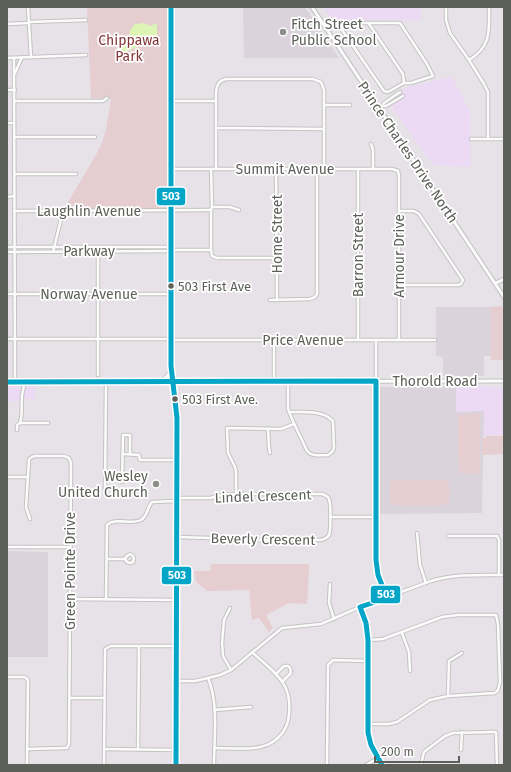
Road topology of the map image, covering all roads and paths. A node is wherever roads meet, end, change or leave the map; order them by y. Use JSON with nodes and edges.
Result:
{"nodes":[{"id":1,"x":28,"y":7,"type":"edge"},
{"id":2,"x":171,"y":7,"type":"edge"},
{"id":3,"x":312,"y":7,"type":"edge"},
{"id":4,"x":446,"y":7,"type":"edge"},
{"id":5,"x":489,"y":7,"type":"edge"},
{"id":6,"x":86,"y":20,"type":"dead end"},
{"id":7,"x":29,"y":23,"type":"junction"},
{"id":8,"x":369,"y":23,"type":"junction"},
{"id":9,"x":7,"y":24,"type":"edge"},
{"id":10,"x":86,"y":55,"type":"dead end"},
{"id":11,"x":22,"y":57,"type":"junction"},
{"id":12,"x":30,"y":57,"type":"junction"},
{"id":13,"x":7,"y":58,"type":"edge"},
{"id":14,"x":14,"y":58,"type":"junction"},
{"id":15,"x":469,"y":60,"type":"junction"},
{"id":16,"x":15,"y":75,"type":"junction"},
{"id":17,"x":404,"y":83,"type":"junction"},
{"id":18,"x":400,"y":85,"type":"junction"},
{"id":19,"x":7,"y":90,"type":"edge"},
{"id":20,"x":15,"y":90,"type":"junction"},
{"id":21,"x":400,"y":92,"type":"junction"},
{"id":22,"x":107,"y":98,"type":"dead end"},
{"id":23,"x":15,"y":101,"type":"junction"},
{"id":24,"x":171,"y":101,"type":"junction"},
{"id":25,"x":216,"y":101,"type":"junction"},
{"id":26,"x":324,"y":105,"type":"junction"},
{"id":27,"x":350,"y":105,"type":"dead end"},
{"id":28,"x":382,"y":106,"type":"junction"},
{"id":29,"x":379,"y":108,"type":"junction"},
{"id":30,"x":7,"y":123,"type":"edge"},
{"id":31,"x":15,"y":123,"type":"junction"},
{"id":32,"x":216,"y":128,"type":"junction"},
{"id":33,"x":324,"y":129,"type":"junction"},
{"id":34,"x":15,"y":137,"type":"junction"},
{"id":35,"x":95,"y":137,"type":"dead end"},
{"id":36,"x":471,"y":139,"type":"dead end"},
{"id":37,"x":488,"y":139,"type":"junction"},
{"id":38,"x":504,"y":139,"type":"edge"},
{"id":39,"x":371,"y":144,"type":"dead end"},
{"id":40,"x":171,"y":169,"type":"junction"},
{"id":41,"x":211,"y":169,"type":"junction"},
{"id":42,"x":216,"y":169,"type":"junction"},
{"id":43,"x":276,"y":169,"type":"junction"},
{"id":44,"x":324,"y":169,"type":"junction"},
{"id":45,"x":373,"y":169,"type":"junction"},
{"id":46,"x":317,"y":170,"type":"junction"},
{"id":47,"x":358,"y":170,"type":"junction"},
{"id":48,"x":398,"y":172,"type":"joint"},
{"id":49,"x":15,"y":174,"type":"junction"},
{"id":50,"x":76,"y":174,"type":"dead end"},
{"id":51,"x":14,"y":196,"type":"junction"},
{"id":52,"x":7,"y":197,"type":"edge"},
{"id":53,"x":211,"y":209,"type":"junction"},
{"id":54,"x":171,"y":210,"type":"junction"},
{"id":55,"x":238,"y":210,"type":"dead end"},
{"id":56,"x":14,"y":211,"type":"junction"},
{"id":57,"x":63,"y":211,"type":"junction"},
{"id":58,"x":399,"y":211,"type":"junction"},
{"id":59,"x":7,"y":247,"type":"edge"},
{"id":60,"x":14,"y":247,"type":"junction"},
{"id":61,"x":53,"y":247,"type":"junction"},
{"id":62,"x":98,"y":247,"type":"junction"},
{"id":63,"x":133,"y":247,"type":"junction"},
{"id":64,"x":171,"y":249,"type":"junction"},
{"id":65,"x":211,"y":250,"type":"junction"},
{"id":66,"x":98,"y":251,"type":"junction"},
{"id":67,"x":133,"y":251,"type":"junction"},
{"id":68,"x":7,"y":252,"type":"edge"},
{"id":69,"x":14,"y":252,"type":"junction"},
{"id":70,"x":53,"y":252,"type":"junction"},
{"id":71,"x":277,"y":258,"type":"junction"},
{"id":72,"x":504,"y":279,"type":"edge"},
{"id":73,"x":496,"y":283,"type":"junction"},
{"id":74,"x":400,"y":285,"type":"junction"},
{"id":75,"x":7,"y":294,"type":"edge"},
{"id":76,"x":14,"y":294,"type":"junction"},
{"id":77,"x":98,"y":294,"type":"junction"},
{"id":78,"x":171,"y":294,"type":"junction"},
{"id":79,"x":504,"y":297,"type":"edge"},
{"id":80,"x":270,"y":300,"type":"dead end"},
{"id":81,"x":277,"y":300,"type":"junction"},
{"id":82,"x":7,"y":339,"type":"edge"},
{"id":83,"x":14,"y":339,"type":"junction"},
{"id":84,"x":98,"y":339,"type":"junction"},
{"id":85,"x":172,"y":339,"type":"junction"},
{"id":86,"x":274,"y":340,"type":"junction"},
{"id":87,"x":358,"y":340,"type":"junction"},
{"id":88,"x":376,"y":340,"type":"junction"},
{"id":89,"x":399,"y":340,"type":"junction"},
{"id":90,"x":435,"y":340,"type":"dead end"},
{"id":91,"x":172,"y":371,"type":"junction"},
{"id":92,"x":98,"y":375,"type":"dead end"},
{"id":93,"x":106,"y":381,"type":"junction"},
{"id":94,"x":162,"y":381,"type":"junction"},
{"id":95,"x":173,"y":381,"type":"junction"},
{"id":96,"x":274,"y":381,"type":"junction"},
{"id":97,"x":288,"y":381,"type":"junction"},
{"id":98,"x":376,"y":381,"type":"junction"},
{"id":99,"x":504,"y":381,"type":"edge"},
{"id":100,"x":7,"y":382,"type":"edge"},
{"id":101,"x":15,"y":382,"type":"junction"},
{"id":102,"x":24,"y":382,"type":"junction"},
{"id":103,"x":290,"y":412,"type":"junction"},
{"id":104,"x":20,"y":423,"type":"junction"},
{"id":105,"x":48,"y":423,"type":"dead end"},
{"id":106,"x":294,"y":424,"type":"junction"},
{"id":107,"x":268,"y":429,"type":"junction"},
{"id":108,"x":17,"y":430,"type":"dead end"},
{"id":109,"x":270,"y":453,"type":"dead end"},
{"id":110,"x":123,"y":454,"type":"junction"},
{"id":111,"x":130,"y":454,"type":"junction"},
{"id":112,"x":177,"y":460,"type":"junction"},
{"id":113,"x":7,"y":477,"type":"edge"},
{"id":114,"x":28,"y":478,"type":"junction"},
{"id":115,"x":122,"y":482,"type":"dead end"},
{"id":116,"x":106,"y":490,"type":"dead end"},
{"id":117,"x":236,"y":494,"type":"junction"},
{"id":118,"x":177,"y":500,"type":"junction"},
{"id":119,"x":330,"y":517,"type":"junction"},
{"id":120,"x":375,"y":517,"type":"junction"},
{"id":121,"x":30,"y":519,"type":"dead end"},
{"id":122,"x":417,"y":533,"type":"dead end"},
{"id":123,"x":448,"y":536,"type":"dead end"},
{"id":124,"x":177,"y":537,"type":"junction"},
{"id":125,"x":7,"y":547,"type":"edge"},
{"id":126,"x":70,"y":547,"type":"junction"},
{"id":127,"x":107,"y":559,"type":"junction"},
{"id":128,"x":125,"y":559,"type":"dead end"},
{"id":129,"x":498,"y":575,"type":"junction"},
{"id":130,"x":504,"y":575,"type":"edge"},
{"id":131,"x":426,"y":583,"type":"junction"},
{"id":132,"x":330,"y":584,"type":"dead end"},
{"id":133,"x":387,"y":598,"type":"junction"},
{"id":134,"x":70,"y":599,"type":"junction"},
{"id":135,"x":106,"y":599,"type":"junction"},
{"id":136,"x":177,"y":600,"type":"junction"},
{"id":137,"x":230,"y":608,"type":"dead end"},
{"id":138,"x":360,"y":608,"type":"junction"},
{"id":139,"x":334,"y":619,"type":"junction"},
{"id":140,"x":402,"y":633,"type":"junction"},
{"id":141,"x":368,"y":640,"type":"junction"},
{"id":142,"x":139,"y":646,"type":"junction"},
{"id":143,"x":177,"y":646,"type":"junction"},
{"id":144,"x":252,"y":652,"type":"junction"},
{"id":145,"x":462,"y":653,"type":"dead end"},
{"id":146,"x":368,"y":661,"type":"junction"},
{"id":147,"x":232,"y":670,"type":"junction"},
{"id":148,"x":410,"y":671,"type":"dead end"},
{"id":149,"x":276,"y":674,"type":"junction"},
{"id":150,"x":7,"y":677,"type":"edge"},
{"id":151,"x":208,"y":678,"type":"junction"},
{"id":152,"x":177,"y":681,"type":"junction"},
{"id":153,"x":282,"y":682,"type":"junction"},
{"id":154,"x":448,"y":696,"type":"junction"},
{"id":155,"x":69,"y":698,"type":"junction"},
{"id":156,"x":104,"y":698,"type":"junction"},
{"id":157,"x":251,"y":707,"type":"dead end"},
{"id":158,"x":214,"y":710,"type":"junction"},
{"id":159,"x":368,"y":724,"type":"junction"},
{"id":160,"x":462,"y":732,"type":"junction"},
{"id":161,"x":27,"y":748,"type":"junction"},
{"id":162,"x":214,"y":748,"type":"junction"},
{"id":163,"x":104,"y":749,"type":"junction"},
{"id":164,"x":138,"y":750,"type":"junction"},
{"id":165,"x":176,"y":750,"type":"junction"},
{"id":166,"x":461,"y":750,"type":"dead end"},
{"id":167,"x":378,"y":758,"type":"junction"},
{"id":168,"x":27,"y":765,"type":"edge"},
{"id":169,"x":104,"y":765,"type":"edge"},
{"id":170,"x":176,"y":765,"type":"edge"},
{"id":171,"x":214,"y":765,"type":"edge"},
{"id":172,"x":327,"y":765,"type":"edge"},
{"id":173,"x":366,"y":765,"type":"edge"},
{"id":174,"x":382,"y":765,"type":"edge"},
{"id":175,"x":421,"y":765,"type":"edge"},
{"id":176,"x":498,"y":765,"type":"edge"}],
"edges":[{"from":1,"to":7,"type":"street"},
{"from":2,"to":24,"type":"street"},
{"from":3,"to":29,"type":"street","name":"Prince Charles Drive North"},
{"from":4,"to":15,"type":"street"},
{"from":5,"to":15,"type":"street"},
{"from":6,"to":7,"type":"street"},
{"from":7,"to":9,"type":"street"},
{"from":7,"to":12,"type":"street"},
{"from":8,"to":17,"type":"street"},
{"from":8,"to":17,"type":"street"},
{"from":8,"to":18,"type":"street"},
{"from":10,"to":12,"type":"street"},
{"from":11,"to":12,"type":"street"},
{"from":11,"to":14,"type":"street"},
{"from":11,"to":16,"type":"street"},
{"from":13,"to":14,"type":"street"},
{"from":14,"to":16,"type":"street"},
{"from":15,"to":37,"type":"street"},
{"from":16,"to":20,"type":"street"},
{"from":17,"to":18,"type":"street"},
{"from":18,"to":21,"type":"street"},
{"from":19,"to":20,"type":"street"},
{"from":20,"to":23,"type":"street"},
{"from":21,"to":28,"type":"street"},
{"from":21,"to":28,"type":"street"},
{"from":22,"to":23,"type":"street"},
{"from":23,"to":31,"type":"street"},
{"from":24,"to":25,"type":"street"},
{"from":24,"to":40,"type":"street"},
{"from":25,"to":26,"type":"street"},
{"from":25,"to":32,"type":"street"},
{"from":26,"to":27,"type":"street"},
{"from":26,"to":33,"type":"street"},
{"from":28,"to":29,"type":"street"},
{"from":29,"to":73,"type":"street","name":"Prince Charles Drive North"},
{"from":30,"to":31,"type":"street"},
{"from":31,"to":34,"type":"street"},
{"from":32,"to":33,"type":"street"},
{"from":32,"to":42,"type":"street"},
{"from":33,"to":44,"type":"street"},
{"from":34,"to":35,"type":"street"},
{"from":34,"to":49,"type":"street"},
{"from":36,"to":37,"type":"street"},
{"from":37,"to":38,"type":"street"},
{"from":39,"to":45,"type":"street"},
{"from":40,"to":41,"type":"street","name":"Summit Avenue"},
{"from":40,"to":54,"type":"street"},
{"from":41,"to":42,"type":"street","name":"Summit Avenue"},
{"from":41,"to":53,"type":"street"},
{"from":42,"to":43,"type":"street","name":"Summit Avenue"},
{"from":43,"to":46,"type":"street","name":"Summit Avenue"},
{"from":43,"to":71,"type":"street","name":"Home Street"},
{"from":44,"to":46,"type":"street","name":"Summit Avenue"},
{"from":44,"to":47,"type":"street","name":"Summit Avenue"},
{"from":45,"to":47,"type":"street","name":"Summit Avenue"},
{"from":45,"to":48,"type":"street","name":"Summit Avenue"},
{"from":46,"to":81,"type":"street"},
{"from":47,"to":87,"type":"street","name":"Barron Street"},
{"from":48,"to":58,"type":"street","name":"Armour Drive"},
{"from":49,"to":50,"type":"street"},
{"from":49,"to":51,"type":"street"},
{"from":51,"to":52,"type":"street"},
{"from":51,"to":56,"type":"street"},
{"from":53,"to":54,"type":"street","name":"Laughlin Avenue"},
{"from":53,"to":55,"type":"street","name":"Laughlin Avenue"},
{"from":53,"to":65,"type":"street"},
{"from":54,"to":57,"type":"street","name":"Laughlin Avenue"},
{"from":54,"to":64,"type":"street"},
{"from":56,"to":57,"type":"street","name":"Laughlin Avenue"},
{"from":56,"to":60,"type":"street"},
{"from":57,"to":61,"type":"street"},
{"from":58,"to":74,"type":"street","name":"Armour Drive"},
{"from":58,"to":74,"type":"street"},
{"from":59,"to":60,"type":"street","name":"Parkway"},
{"from":60,"to":61,"type":"street","name":"Parkway"},
{"from":60,"to":69,"type":"street"},
{"from":61,"to":62,"type":"street","name":"Parkway"},
{"from":61,"to":70,"type":"street"},
{"from":62,"to":63,"type":"street","name":"Parkway"},
{"from":62,"to":66,"type":"street"},
{"from":63,"to":64,"type":"street","name":"Parkway"},
{"from":63,"to":67,"type":"street"},
{"from":64,"to":65,"type":"street","name":"Parkway"},
{"from":64,"to":67,"type":"street","name":"Parkway"},
{"from":64,"to":78,"type":"street"},
{"from":65,"to":71,"type":"street"},
{"from":66,"to":67,"type":"street","name":"Parkway"},
{"from":66,"to":70,"type":"street","name":"Parkway"},
{"from":66,"to":77,"type":"street"},
{"from":68,"to":69,"type":"street","name":"Parkway"},
{"from":69,"to":70,"type":"street","name":"Parkway"},
{"from":69,"to":76,"type":"street"},
{"from":71,"to":81,"type":"street","name":"Home Street"},
{"from":72,"to":73,"type":"street"},
{"from":73,"to":79,"type":"street","name":"Prince Charles Drive North"},
{"from":74,"to":89,"type":"street","name":"Armour Drive"},
{"from":75,"to":76,"type":"street","name":"Norway Avenue"},
{"from":76,"to":77,"type":"street","name":"Norway Avenue"},
{"from":76,"to":83,"type":"street"},
{"from":77,"to":78,"type":"street","name":"Norway Avenue"},
{"from":77,"to":84,"type":"street"},
{"from":78,"to":85,"type":"street"},
{"from":80,"to":81,"type":"street"},
{"from":82,"to":83,"type":"street","name":"Price Avenue"},
{"from":83,"to":84,"type":"street","name":"Price Avenue"},
{"from":83,"to":101,"type":"street"},
{"from":84,"to":85,"type":"street","name":"Price Avenue"},
{"from":84,"to":92,"type":"street"},
{"from":85,"to":86,"type":"street","name":"Price Avenue"},
{"from":85,"to":91,"type":"street"},
{"from":86,"to":87,"type":"street","name":"Price Avenue"},
{"from":86,"to":96,"type":"street"},
{"from":87,"to":88,"type":"street","name":"Price Avenue"},
{"from":88,"to":89,"type":"street","name":"Price Avenue"},
{"from":88,"to":98,"type":"street"},
{"from":89,"to":90,"type":"street","name":"Price Avenue"},
{"from":91,"to":94,"type":"street"},
{"from":91,"to":95,"type":"street"},
{"from":93,"to":94,"type":"street","name":"Thorold Road"},
{"from":93,"to":102,"type":"street","name":"Thorold Road"},
{"from":93,"to":116,"type":"street"},
{"from":94,"to":95,"type":"street","name":"Thorold Road"},
{"from":95,"to":96,"type":"street","name":"Thorold Road"},
{"from":95,"to":112,"type":"street"},
{"from":96,"to":97,"type":"street","name":"Thorold Road"},
{"from":97,"to":98,"type":"street","name":"Thorold Road"},
{"from":97,"to":103,"type":"street"},
{"from":98,"to":99,"type":"street","name":"Thorold Road"},
{"from":98,"to":120,"type":"street"},
{"from":100,"to":101,"type":"street","name":"Thorold Road"},
{"from":101,"to":102,"type":"street","name":"Thorold Road"},
{"from":102,"to":104,"type":"street"},
{"from":103,"to":106,"type":"street"},
{"from":103,"to":106,"type":"street"},
{"from":104,"to":105,"type":"street"},
{"from":104,"to":108,"type":"street"},
{"from":106,"to":107,"type":"street"},
{"from":107,"to":109,"type":"street"},
{"from":107,"to":117,"type":"street"},
{"from":110,"to":111,"type":"street"},
{"from":110,"to":111,"type":"street"},
{"from":110,"to":115,"type":"street"},
{"from":111,"to":112,"type":"street"},
{"from":112,"to":118,"type":"street"},
{"from":113,"to":114,"type":"street"},
{"from":114,"to":121,"type":"street","name":"Green Pointe Drive"},
{"from":114,"to":126,"type":"street","name":"Green Pointe Drive"},
{"from":117,"to":118,"type":"street","name":"Lindel Crescent"},
{"from":117,"to":119,"type":"street","name":"Lindel Crescent"},
{"from":118,"to":124,"type":"street"},
{"from":118,"to":127,"type":"street","name":"Lindel Crescent"},
{"from":119,"to":120,"type":"street"},
{"from":119,"to":124,"type":"street","name":"Beverly Crescent"},
{"from":120,"to":133,"type":"street"},
{"from":122,"to":131,"type":"street"},
{"from":123,"to":129,"type":"street"},
{"from":124,"to":136,"type":"street"},
{"from":125,"to":126,"type":"street"},
{"from":126,"to":134,"type":"street","name":"Green Pointe Drive"},
{"from":127,"to":128,"type":"street"},
{"from":127,"to":135,"type":"street"},
{"from":129,"to":130,"type":"street"},
{"from":129,"to":131,"type":"street"},
{"from":131,"to":133,"type":"street"},
{"from":132,"to":139,"type":"street"},
{"from":133,"to":138,"type":"street"},
{"from":134,"to":135,"type":"street"},
{"from":134,"to":155,"type":"street","name":"Green Pointe Drive"},
{"from":135,"to":136,"type":"street"},
{"from":136,"to":143,"type":"street"},
{"from":137,"to":147,"type":"street"},
{"from":138,"to":139,"type":"street"},
{"from":138,"to":141,"type":"street"},
{"from":139,"to":144,"type":"street"},
{"from":140,"to":141,"type":"street"},
{"from":140,"to":148,"type":"street"},
{"from":140,"to":154,"type":"street"},
{"from":141,"to":146,"type":"street"},
{"from":142,"to":143,"type":"street"},
{"from":142,"to":156,"type":"street"},
{"from":142,"to":164,"type":"street"},
{"from":143,"to":152,"type":"street"},
{"from":144,"to":147,"type":"street"},
{"from":144,"to":149,"type":"street"},
{"from":145,"to":154,"type":"street"},
{"from":146,"to":159,"type":"street"},
{"from":146,"to":172,"type":"street"},
{"from":147,"to":151,"type":"street"},
{"from":149,"to":153,"type":"street"},
{"from":149,"to":153,"type":"street"},
{"from":150,"to":161,"type":"street"},
{"from":151,"to":152,"type":"street"},
{"from":151,"to":158,"type":"street"},
{"from":152,"to":165,"type":"street"},
{"from":153,"to":162,"type":"street"},
{"from":154,"to":159,"type":"street"},
{"from":155,"to":156,"type":"street"},
{"from":155,"to":161,"type":"street","name":"Green Pointe Drive"},
{"from":156,"to":163,"type":"street"},
{"from":157,"to":158,"type":"street"},
{"from":158,"to":162,"type":"street"},
{"from":159,"to":167,"type":"street"},
{"from":160,"to":166,"type":"street"},
{"from":160,"to":175,"type":"street"},
{"from":160,"to":176,"type":"street"},
{"from":161,"to":168,"type":"street"},
{"from":162,"to":171,"type":"street"},
{"from":163,"to":164,"type":"street"},
{"from":163,"to":169,"type":"street"},
{"from":164,"to":165,"type":"street"},
{"from":165,"to":170,"type":"street"},
{"from":167,"to":173,"type":"street"},
{"from":167,"to":174,"type":"street"}]}
